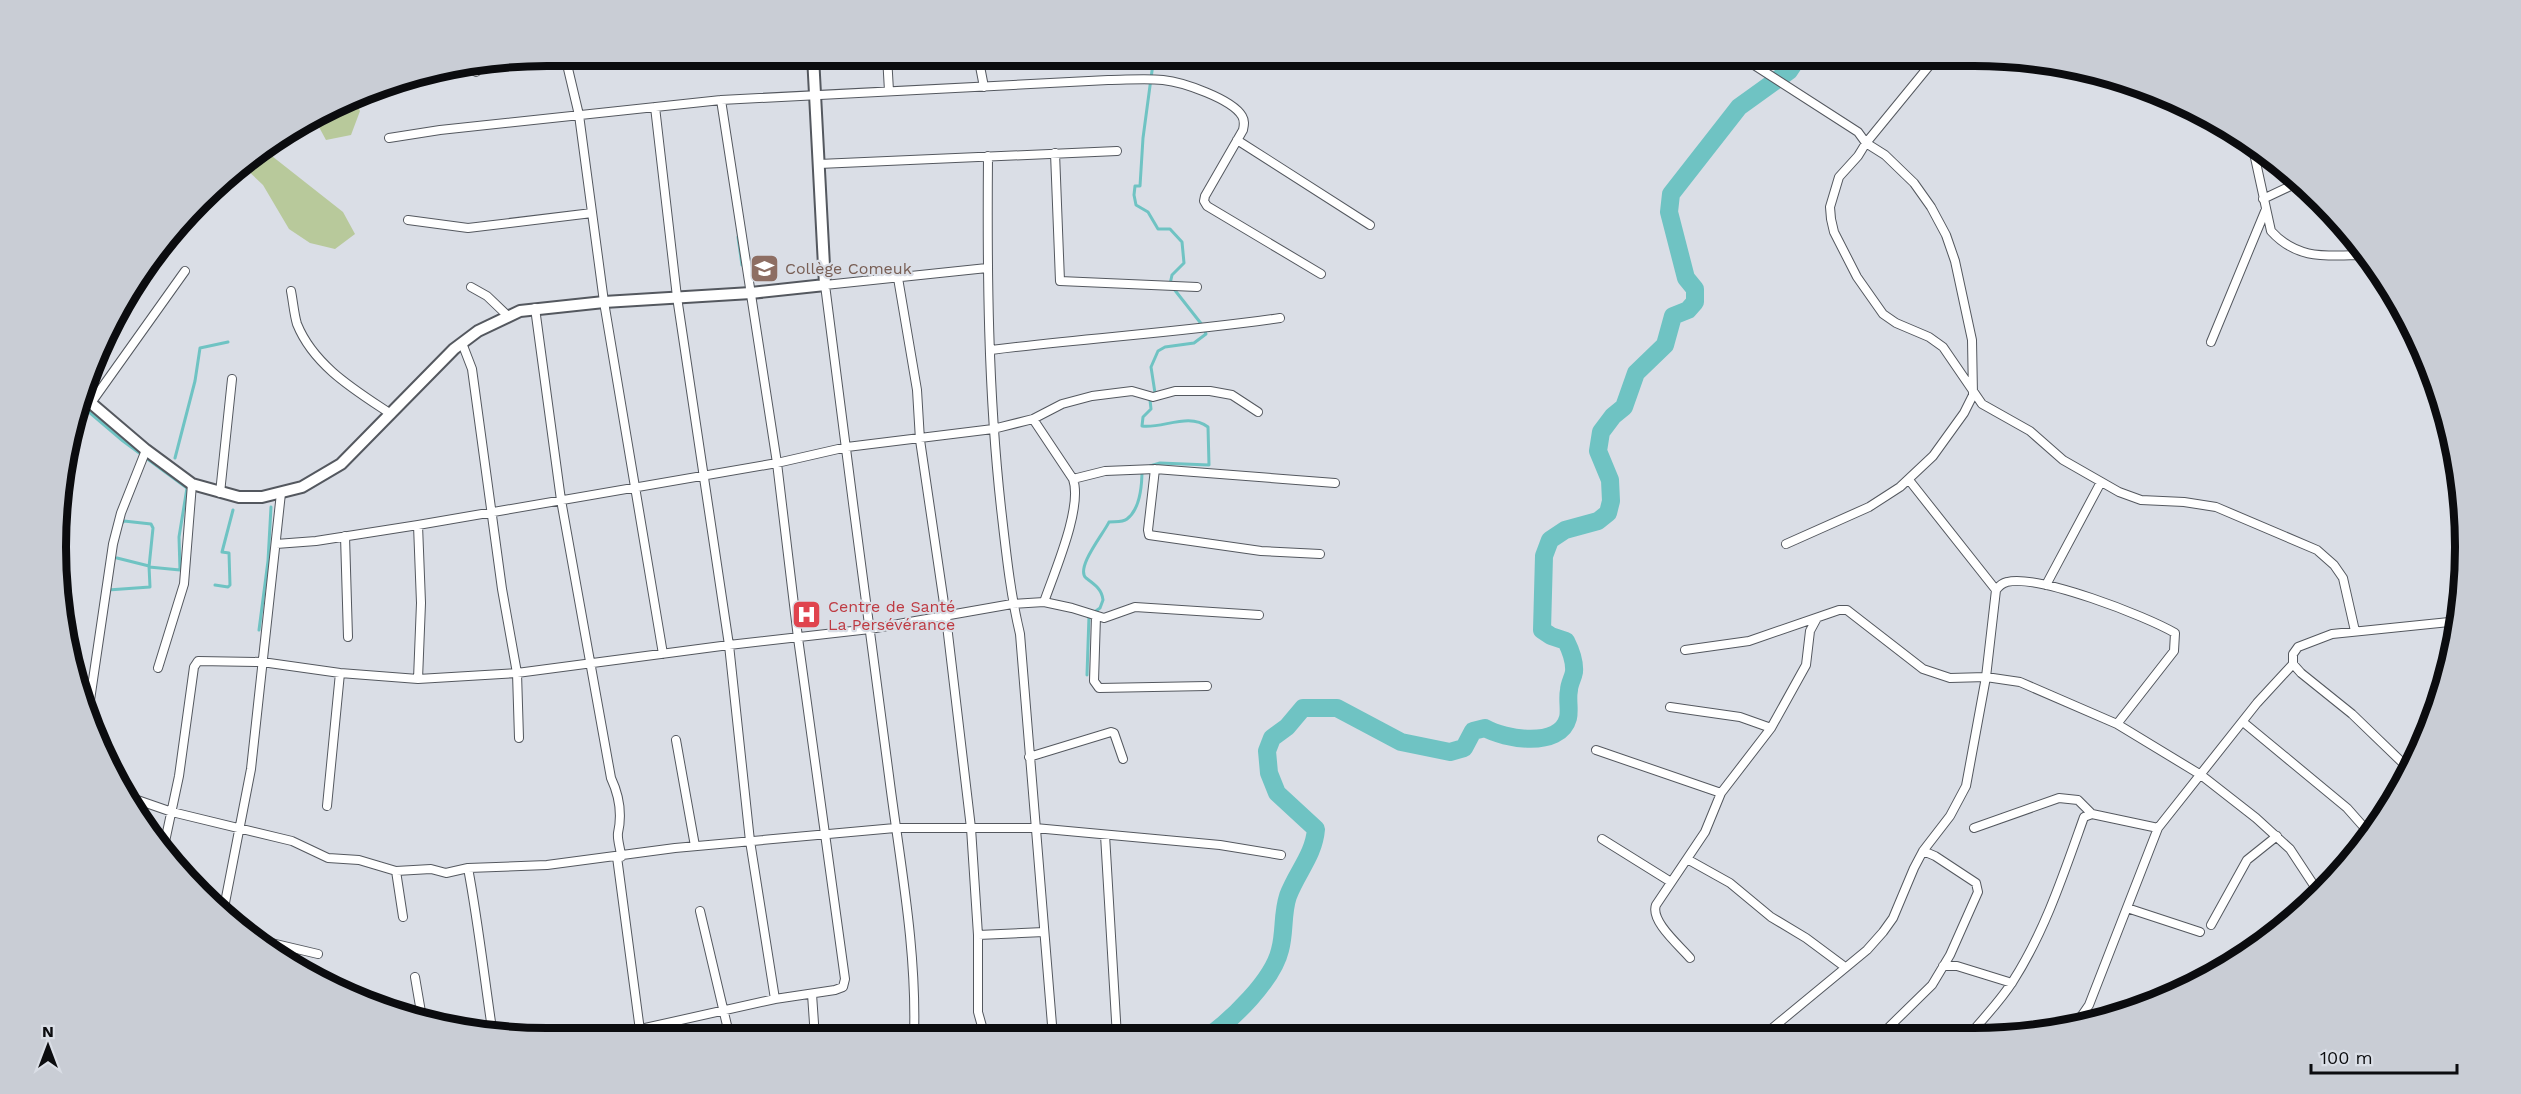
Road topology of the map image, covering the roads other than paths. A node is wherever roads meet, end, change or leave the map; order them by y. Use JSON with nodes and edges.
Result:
{"nodes":[{"id":1,"x":567,"y":66,"type":"edge"},
{"id":2,"x":813,"y":66,"type":"edge"},
{"id":3,"x":888,"y":66,"type":"edge"},
{"id":4,"x":980,"y":66,"type":"edge"},
{"id":5,"x":1757,"y":66,"type":"edge"},
{"id":6,"x":1929,"y":66,"type":"dead end"},
{"id":7,"x":984,"y":87,"type":"junction"},
{"id":8,"x":889,"y":90,"type":"junction"},
{"id":9,"x":814,"y":94,"type":"junction"},
{"id":10,"x":721,"y":100,"type":"junction"},
{"id":11,"x":655,"y":107,"type":"junction"},
{"id":12,"x":579,"y":115,"type":"junction"},
{"id":13,"x":389,"y":138,"type":"dead end"},
{"id":14,"x":1237,"y":140,"type":"junction"},
{"id":15,"x":1866,"y":143,"type":"junction"},
{"id":16,"x":1117,"y":151,"type":"dead end"},
{"id":17,"x":1055,"y":153,"type":"junction"},
{"id":18,"x":988,"y":156,"type":"junction"},
{"id":19,"x":2254,"y":156,"type":"edge"},
{"id":20,"x":819,"y":164,"type":"junction"},
{"id":21,"x":2292,"y":185,"type":"edge"},
{"id":22,"x":2263,"y":199,"type":"junction"},
{"id":23,"x":2266,"y":209,"type":"junction"},
{"id":24,"x":592,"y":213,"type":"junction"},
{"id":25,"x":408,"y":220,"type":"dead end"},
{"id":26,"x":1370,"y":225,"type":"dead end"},
{"id":27,"x":2357,"y":255,"type":"edge"},
{"id":28,"x":987,"y":268,"type":"junction"},
{"id":29,"x":185,"y":271,"type":"dead end"},
{"id":30,"x":1321,"y":274,"type":"dead end"},
{"id":31,"x":898,"y":279,"type":"junction"},
{"id":32,"x":825,"y":285,"type":"junction"},
{"id":33,"x":471,"y":287,"type":"dead end"},
{"id":34,"x":1197,"y":287,"type":"dead end"},
{"id":35,"x":291,"y":291,"type":"dead end"},
{"id":36,"x":751,"y":293,"type":"junction"},
{"id":37,"x":677,"y":297,"type":"junction"},
{"id":38,"x":604,"y":302,"type":"junction"},
{"id":39,"x":535,"y":308,"type":"junction"},
{"id":40,"x":508,"y":316,"type":"junction"},
{"id":41,"x":1280,"y":318,"type":"dead end"},
{"id":42,"x":2211,"y":342,"type":"dead end"},
{"id":43,"x":462,"y":344,"type":"junction"},
{"id":44,"x":991,"y":350,"type":"junction"},
{"id":45,"x":232,"y":379,"type":"dead end"},
{"id":46,"x":1974,"y":395,"type":"junction"},
{"id":47,"x":90,"y":397,"type":"edge"},
{"id":48,"x":89,"y":401,"type":"edge"},
{"id":49,"x":1258,"y":412,"type":"dead end"},
{"id":50,"x":391,"y":414,"type":"junction"},
{"id":51,"x":1033,"y":420,"type":"junction"},
{"id":52,"x":993,"y":429,"type":"junction"},
{"id":53,"x":920,"y":440,"type":"junction"},
{"id":54,"x":847,"y":447,"type":"junction"},
{"id":55,"x":147,"y":450,"type":"junction"},
{"id":56,"x":777,"y":463,"type":"junction"},
{"id":57,"x":1155,"y":470,"type":"junction"},
{"id":58,"x":705,"y":475,"type":"junction"},
{"id":59,"x":1073,"y":479,"type":"junction"},
{"id":60,"x":1909,"y":480,"type":"junction"},
{"id":61,"x":2100,"y":482,"type":"junction"},
{"id":62,"x":1335,"y":483,"type":"dead end"},
{"id":63,"x":192,"y":484,"type":"junction"},
{"id":64,"x":635,"y":487,"type":"junction"},
{"id":65,"x":220,"y":493,"type":"junction"},
{"id":66,"x":281,"y":493,"type":"junction"},
{"id":67,"x":561,"y":500,"type":"junction"},
{"id":68,"x":491,"y":512,"type":"junction"},
{"id":69,"x":418,"y":525,"type":"junction"},
{"id":70,"x":345,"y":536,"type":"junction"},
{"id":71,"x":276,"y":544,"type":"junction"},
{"id":72,"x":1786,"y":544,"type":"dead end"},
{"id":73,"x":1320,"y":554,"type":"dead end"},
{"id":74,"x":2046,"y":585,"type":"junction"},
{"id":75,"x":1996,"y":590,"type":"junction"},
{"id":76,"x":1044,"y":602,"type":"junction"},
{"id":77,"x":1012,"y":604,"type":"junction"},
{"id":78,"x":1259,"y":615,"type":"dead end"},
{"id":79,"x":1096,"y":616,"type":"junction"},
{"id":80,"x":946,"y":617,"type":"junction"},
{"id":81,"x":1817,"y":617,"type":"junction"},
{"id":82,"x":2449,"y":622,"type":"edge"},
{"id":83,"x":870,"y":629,"type":"junction"},
{"id":84,"x":2355,"y":630,"type":"junction"},
{"id":85,"x":348,"y":637,"type":"dead end"},
{"id":86,"x":798,"y":638,"type":"junction"},
{"id":87,"x":729,"y":645,"type":"junction"},
{"id":88,"x":1685,"y":650,"type":"dead end"},
{"id":89,"x":663,"y":654,"type":"junction"},
{"id":90,"x":262,"y":662,"type":"junction"},
{"id":91,"x":592,"y":663,"type":"junction"},
{"id":92,"x":2293,"y":664,"type":"junction"},
{"id":93,"x":158,"y":668,"type":"dead end"},
{"id":94,"x":340,"y":673,"type":"junction"},
{"id":95,"x":517,"y":673,"type":"junction"},
{"id":96,"x":1986,"y":677,"type":"junction"},
{"id":97,"x":418,"y":679,"type":"junction"},
{"id":98,"x":1207,"y":686,"type":"dead end"},
{"id":99,"x":90,"y":697,"type":"edge"},
{"id":100,"x":1670,"y":707,"type":"dead end"},
{"id":101,"x":2243,"y":722,"type":"junction"},
{"id":102,"x":2116,"y":724,"type":"junction"},
{"id":103,"x":1771,"y":728,"type":"junction"},
{"id":104,"x":519,"y":738,"type":"dead end"},
{"id":105,"x":676,"y":740,"type":"dead end"},
{"id":106,"x":1596,"y":750,"type":"dead end"},
{"id":107,"x":1029,"y":757,"type":"junction"},
{"id":108,"x":1123,"y":759,"type":"dead end"},
{"id":109,"x":2403,"y":763,"type":"edge"},
{"id":110,"x":2201,"y":775,"type":"junction"},
{"id":111,"x":1720,"y":793,"type":"junction"},
{"id":112,"x":138,"y":800,"type":"edge"},
{"id":113,"x":327,"y":806,"type":"dead end"},
{"id":114,"x":172,"y":812,"type":"junction"},
{"id":115,"x":2092,"y":814,"type":"junction"},
{"id":116,"x":239,"y":827,"type":"junction"},
{"id":117,"x":895,"y":828,"type":"junction"},
{"id":118,"x":971,"y":828,"type":"junction"},
{"id":119,"x":1035,"y":828,"type":"junction"},
{"id":120,"x":1974,"y":828,"type":"dead end"},
{"id":121,"x":2158,"y":828,"type":"junction"},
{"id":122,"x":2364,"y":828,"type":"edge"},
{"id":123,"x":825,"y":833,"type":"junction"},
{"id":124,"x":1105,"y":835,"type":"junction"},
{"id":125,"x":2277,"y":836,"type":"junction"},
{"id":126,"x":1602,"y":839,"type":"dead end"},
{"id":127,"x":165,"y":841,"type":"edge"},
{"id":128,"x":750,"y":841,"type":"junction"},
{"id":129,"x":695,"y":846,"type":"junction"},
{"id":130,"x":1923,"y":851,"type":"junction"},
{"id":131,"x":1281,"y":855,"type":"dead end"},
{"id":132,"x":619,"y":857,"type":"junction"},
{"id":133,"x":1687,"y":859,"type":"junction"},
{"id":134,"x":468,"y":867,"type":"junction"},
{"id":135,"x":396,"y":871,"type":"junction"},
{"id":136,"x":1671,"y":882,"type":"junction"},
{"id":137,"x":2315,"y":886,"type":"edge"},
{"id":138,"x":225,"y":904,"type":"edge"},
{"id":139,"x":2127,"y":909,"type":"junction"},
{"id":140,"x":700,"y":911,"type":"dead end"},
{"id":141,"x":403,"y":917,"type":"dead end"},
{"id":142,"x":2211,"y":925,"type":"dead end"},
{"id":143,"x":1044,"y":932,"type":"junction"},
{"id":144,"x":2200,"y":932,"type":"dead end"},
{"id":145,"x":978,"y":935,"type":"junction"},
{"id":146,"x":276,"y":944,"type":"edge"},
{"id":147,"x":318,"y":954,"type":"dead end"},
{"id":148,"x":1690,"y":958,"type":"dead end"},
{"id":149,"x":1943,"y":966,"type":"junction"},
{"id":150,"x":1845,"y":967,"type":"junction"},
{"id":151,"x":415,"y":977,"type":"dead end"},
{"id":152,"x":2012,"y":983,"type":"junction"},
{"id":153,"x":812,"y":994,"type":"junction"},
{"id":154,"x":775,"y":999,"type":"junction"},
{"id":155,"x":421,"y":1011,"type":"edge"},
{"id":156,"x":723,"y":1011,"type":"junction"},
{"id":157,"x":2082,"y":1016,"type":"edge"},
{"id":158,"x":491,"y":1025,"type":"edge"},
{"id":159,"x":639,"y":1028,"type":"edge"},
{"id":160,"x":664,"y":1028,"type":"edge"},
{"id":161,"x":727,"y":1028,"type":"edge"},
{"id":162,"x":814,"y":1028,"type":"edge"},
{"id":163,"x":914,"y":1028,"type":"edge"},
{"id":164,"x":982,"y":1028,"type":"edge"},
{"id":165,"x":1052,"y":1028,"type":"edge"},
{"id":166,"x":1116,"y":1028,"type":"edge"},
{"id":167,"x":1772,"y":1028,"type":"edge"},
{"id":168,"x":1888,"y":1028,"type":"edge"},
{"id":169,"x":1975,"y":1028,"type":"edge"}],
"edges":[{"from":1,"to":12,"type":"street"},
{"from":2,"to":9,"type":"main road"},
{"from":3,"to":8,"type":"street"},
{"from":4,"to":7,"type":"street"},
{"from":5,"to":15,"type":"street"},
{"from":6,"to":15,"type":"street"},
{"from":7,"to":8,"type":"street"},
{"from":7,"to":14,"type":"street"},
{"from":8,"to":9,"type":"street"},
{"from":9,"to":10,"type":"street"},
{"from":9,"to":20,"type":"main road"},
{"from":10,"to":11,"type":"street"},
{"from":10,"to":36,"type":"street"},
{"from":11,"to":12,"type":"street"},
{"from":11,"to":37,"type":"street"},
{"from":12,"to":13,"type":"street"},
{"from":12,"to":24,"type":"street"},
{"from":14,"to":26,"type":"street"},
{"from":14,"to":30,"type":"street"},
{"from":15,"to":46,"type":"street"},
{"from":15,"to":46,"type":"street"},
{"from":16,"to":17,"type":"street"},
{"from":17,"to":18,"type":"street"},
{"from":17,"to":34,"type":"street"},
{"from":18,"to":20,"type":"street"},
{"from":18,"to":28,"type":"street"},
{"from":19,"to":22,"type":"street"},
{"from":20,"to":32,"type":"main road"},
{"from":21,"to":22,"type":"street"},
{"from":22,"to":23,"type":"street"},
{"from":23,"to":27,"type":"street"},
{"from":23,"to":42,"type":"street"},
{"from":24,"to":25,"type":"street"},
{"from":24,"to":38,"type":"street"},
{"from":28,"to":31,"type":"street"},
{"from":28,"to":44,"type":"street"},
{"from":29,"to":47,"type":"street"},
{"from":31,"to":32,"type":"street"},
{"from":31,"to":53,"type":"street"},
{"from":32,"to":36,"type":"main road"},
{"from":32,"to":54,"type":"street"},
{"from":33,"to":40,"type":"street"},
{"from":35,"to":50,"type":"street"},
{"from":36,"to":37,"type":"main road"},
{"from":36,"to":56,"type":"street"},
{"from":37,"to":38,"type":"main road"},
{"from":37,"to":58,"type":"street"},
{"from":38,"to":39,"type":"main road"},
{"from":38,"to":64,"type":"street"},
{"from":39,"to":40,"type":"main road"},
{"from":39,"to":67,"type":"street"},
{"from":40,"to":43,"type":"main road"},
{"from":41,"to":44,"type":"street"},
{"from":43,"to":50,"type":"main road"},
{"from":43,"to":68,"type":"street"},
{"from":44,"to":52,"type":"street"},
{"from":45,"to":65,"type":"street"},
{"from":46,"to":60,"type":"street"},
{"from":46,"to":61,"type":"street"},
{"from":48,"to":55,"type":"main road"},
{"from":49,"to":51,"type":"street"},
{"from":50,"to":66,"type":"main road"},
{"from":51,"to":52,"type":"street"},
{"from":51,"to":59,"type":"street"},
{"from":52,"to":53,"type":"street"},
{"from":52,"to":77,"type":"street"},
{"from":53,"to":54,"type":"street"},
{"from":53,"to":80,"type":"street"},
{"from":54,"to":56,"type":"street"},
{"from":54,"to":83,"type":"street"},
{"from":55,"to":63,"type":"main road"},
{"from":55,"to":99,"type":"street"},
{"from":56,"to":58,"type":"street"},
{"from":56,"to":86,"type":"street"},
{"from":57,"to":59,"type":"street"},
{"from":57,"to":62,"type":"street"},
{"from":57,"to":73,"type":"street"},
{"from":58,"to":64,"type":"street"},
{"from":58,"to":87,"type":"street"},
{"from":59,"to":76,"type":"street"},
{"from":60,"to":72,"type":"street"},
{"from":60,"to":75,"type":"street"},
{"from":61,"to":74,"type":"street"},
{"from":61,"to":84,"type":"street"},
{"from":63,"to":65,"type":"main road"},
{"from":63,"to":93,"type":"street"},
{"from":64,"to":67,"type":"street"},
{"from":64,"to":89,"type":"street"},
{"from":65,"to":66,"type":"main road"},
{"from":66,"to":71,"type":"street"},
{"from":67,"to":68,"type":"street"},
{"from":67,"to":91,"type":"street"},
{"from":68,"to":69,"type":"street"},
{"from":68,"to":95,"type":"street"},
{"from":69,"to":70,"type":"street"},
{"from":69,"to":97,"type":"street"},
{"from":70,"to":71,"type":"street"},
{"from":70,"to":85,"type":"street"},
{"from":71,"to":90,"type":"street"},
{"from":74,"to":75,"type":"street"},
{"from":74,"to":102,"type":"street"},
{"from":75,"to":96,"type":"street"},
{"from":76,"to":77,"type":"street"},
{"from":76,"to":79,"type":"street"},
{"from":77,"to":80,"type":"street"},
{"from":77,"to":107,"type":"street"},
{"from":78,"to":79,"type":"street"},
{"from":79,"to":98,"type":"street"},
{"from":80,"to":83,"type":"street"},
{"from":80,"to":118,"type":"street"},
{"from":81,"to":88,"type":"street"},
{"from":81,"to":96,"type":"street"},
{"from":81,"to":103,"type":"street"},
{"from":82,"to":84,"type":"street"},
{"from":83,"to":86,"type":"street"},
{"from":83,"to":117,"type":"street"},
{"from":84,"to":92,"type":"street"},
{"from":86,"to":87,"type":"street"},
{"from":86,"to":123,"type":"street"},
{"from":87,"to":89,"type":"street"},
{"from":87,"to":128,"type":"street"},
{"from":89,"to":91,"type":"street"},
{"from":90,"to":94,"type":"street"},
{"from":90,"to":114,"type":"street"},
{"from":90,"to":116,"type":"street"},
{"from":91,"to":95,"type":"street"},
{"from":91,"to":132,"type":"street"},
{"from":92,"to":101,"type":"street"},
{"from":92,"to":109,"type":"street"},
{"from":94,"to":97,"type":"street"},
{"from":94,"to":113,"type":"street"},
{"from":95,"to":97,"type":"street"},
{"from":95,"to":104,"type":"street"},
{"from":96,"to":102,"type":"street"},
{"from":96,"to":130,"type":"street"},
{"from":100,"to":103,"type":"street"},
{"from":101,"to":110,"type":"street"},
{"from":101,"to":122,"type":"street"},
{"from":102,"to":110,"type":"street"},
{"from":103,"to":111,"type":"street"},
{"from":105,"to":129,"type":"street"},
{"from":106,"to":111,"type":"street"},
{"from":107,"to":108,"type":"street"},
{"from":107,"to":119,"type":"street"},
{"from":110,"to":121,"type":"street"},
{"from":110,"to":125,"type":"street"},
{"from":111,"to":133,"type":"street"},
{"from":112,"to":114,"type":"street"},
{"from":114,"to":116,"type":"street"},
{"from":114,"to":127,"type":"street"},
{"from":115,"to":120,"type":"street"},
{"from":115,"to":121,"type":"street"},
{"from":115,"to":152,"type":"street"},
{"from":116,"to":135,"type":"street"},
{"from":116,"to":138,"type":"street"},
{"from":117,"to":118,"type":"street"},
{"from":117,"to":123,"type":"street"},
{"from":117,"to":163,"type":"street"},
{"from":118,"to":119,"type":"street"},
{"from":118,"to":145,"type":"street"},
{"from":119,"to":124,"type":"street"},
{"from":119,"to":143,"type":"street"},
{"from":121,"to":139,"type":"street"},
{"from":123,"to":128,"type":"street"},
{"from":123,"to":153,"type":"street"},
{"from":124,"to":131,"type":"street"},
{"from":124,"to":166,"type":"street"},
{"from":125,"to":137,"type":"street"},
{"from":125,"to":142,"type":"street"},
{"from":126,"to":136,"type":"street"},
{"from":128,"to":129,"type":"street"},
{"from":128,"to":154,"type":"street"},
{"from":129,"to":132,"type":"street"},
{"from":130,"to":149,"type":"street"},
{"from":130,"to":150,"type":"street"},
{"from":132,"to":134,"type":"street"},
{"from":132,"to":159,"type":"street"},
{"from":133,"to":136,"type":"street"},
{"from":133,"to":150,"type":"street"},
{"from":134,"to":135,"type":"street"},
{"from":134,"to":158,"type":"street"},
{"from":135,"to":141,"type":"street"},
{"from":136,"to":148,"type":"street"},
{"from":139,"to":144,"type":"street"},
{"from":139,"to":157,"type":"street"},
{"from":140,"to":156,"type":"street"},
{"from":143,"to":145,"type":"street"},
{"from":143,"to":165,"type":"street"},
{"from":145,"to":164,"type":"street"},
{"from":146,"to":147,"type":"street"},
{"from":149,"to":152,"type":"street"},
{"from":149,"to":168,"type":"street"},
{"from":150,"to":167,"type":"street"},
{"from":151,"to":155,"type":"street"},
{"from":152,"to":169,"type":"street"},
{"from":153,"to":154,"type":"street"},
{"from":153,"to":162,"type":"street"},
{"from":154,"to":156,"type":"street"},
{"from":156,"to":160,"type":"street"},
{"from":156,"to":161,"type":"street"}]}
